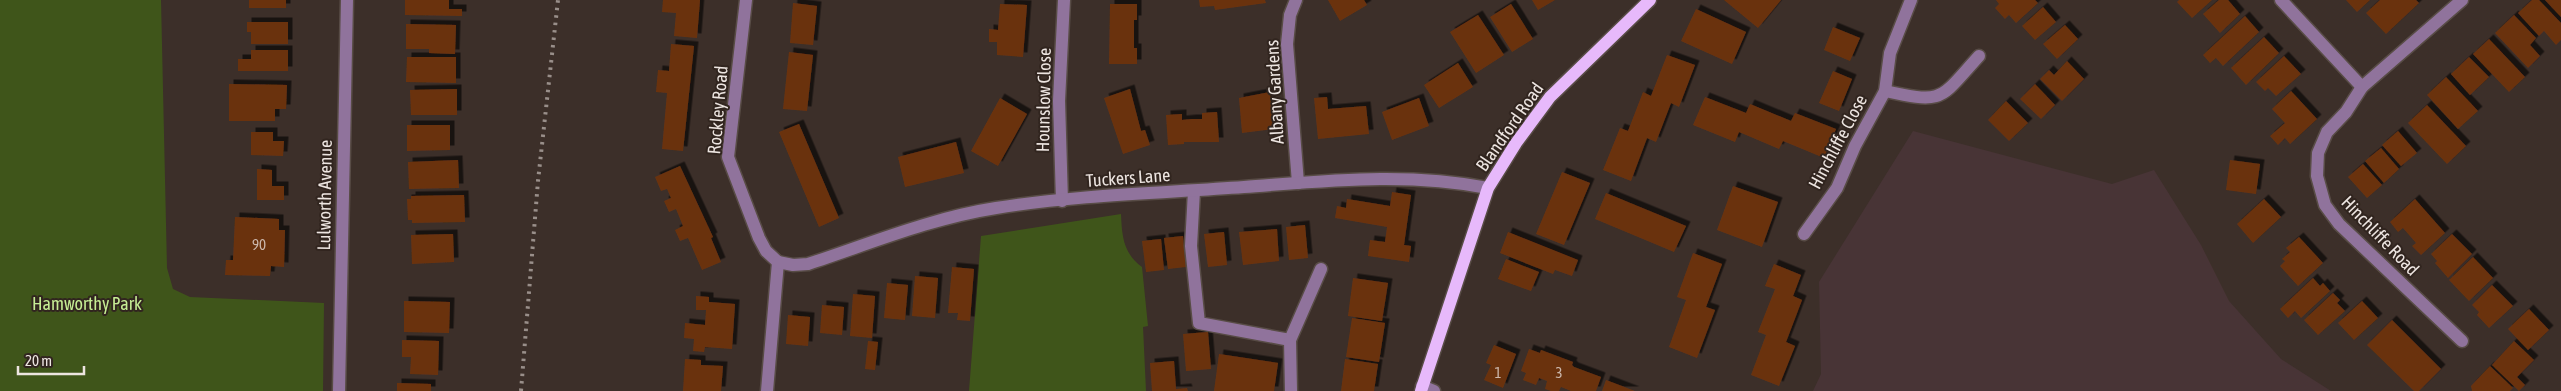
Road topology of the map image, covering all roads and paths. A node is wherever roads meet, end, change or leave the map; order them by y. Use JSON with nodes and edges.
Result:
{"nodes":[{"id":1,"x":347,"y":0,"type":"edge"},
{"id":2,"x":746,"y":0,"type":"edge"},
{"id":3,"x":1064,"y":0,"type":"edge"},
{"id":4,"x":1296,"y":0,"type":"edge"},
{"id":5,"x":1650,"y":0,"type":"edge"},
{"id":6,"x":1911,"y":0,"type":"edge"},
{"id":7,"x":2281,"y":0,"type":"edge"},
{"id":8,"x":2462,"y":0,"type":"edge"},
{"id":9,"x":1978,"y":56,"type":"dead end"},
{"id":10,"x":2362,"y":86,"type":"junction"},
{"id":11,"x":1885,"y":91,"type":"junction"},
{"id":12,"x":1298,"y":183,"type":"junction"},
{"id":13,"x":1488,"y":188,"type":"junction"},
{"id":14,"x":1194,"y":191,"type":"junction"},
{"id":15,"x":1062,"y":201,"type":"junction"},
{"id":16,"x":1804,"y":234,"type":"dead end"},
{"id":17,"x":778,"y":262,"type":"junction"},
{"id":18,"x":1321,"y":269,"type":"dead end"},
{"id":19,"x":1290,"y":340,"type":"junction"},
{"id":20,"x":2462,"y":341,"type":"dead end"},
{"id":21,"x":1426,"y":389,"type":"edge"},
{"id":22,"x":339,"y":391,"type":"edge"},
{"id":23,"x":767,"y":391,"type":"edge"},
{"id":24,"x":1291,"y":391,"type":"edge"}],
"edges":[{"from":1,"to":22,"type":"street","name":"Lulworth Avenue"},
{"from":2,"to":17,"type":"street","name":"Rockley Road"},
{"from":3,"to":15,"type":"street","name":"Hounslow Close"},
{"from":4,"to":12,"type":"street","name":"Albany Gardens"},
{"from":5,"to":13,"type":"main road","name":"Blandford Road"},
{"from":6,"to":11,"type":"street","name":"Hinchliffe Close"},
{"from":7,"to":10,"type":"street"},
{"from":8,"to":10,"type":"street","name":"Hinchliffe Road"},
{"from":9,"to":11,"type":"street","name":"Hinchliffe Close"},
{"from":10,"to":20,"type":"street","name":"Hinchliffe Road"},
{"from":11,"to":16,"type":"street","name":"Hinchliffe Close"},
{"from":12,"to":13,"type":"street","name":"Tuckers Lane"},
{"from":12,"to":14,"type":"street","name":"Tuckers Lane"},
{"from":13,"to":21,"type":"main road","name":"Blandford Road"},
{"from":14,"to":15,"type":"street","name":"Tuckers Lane"},
{"from":14,"to":19,"type":"street"},
{"from":15,"to":17,"type":"street","name":"Tuckers Lane"},
{"from":17,"to":23,"type":"street"},
{"from":18,"to":19,"type":"street"},
{"from":19,"to":24,"type":"street"}]}
